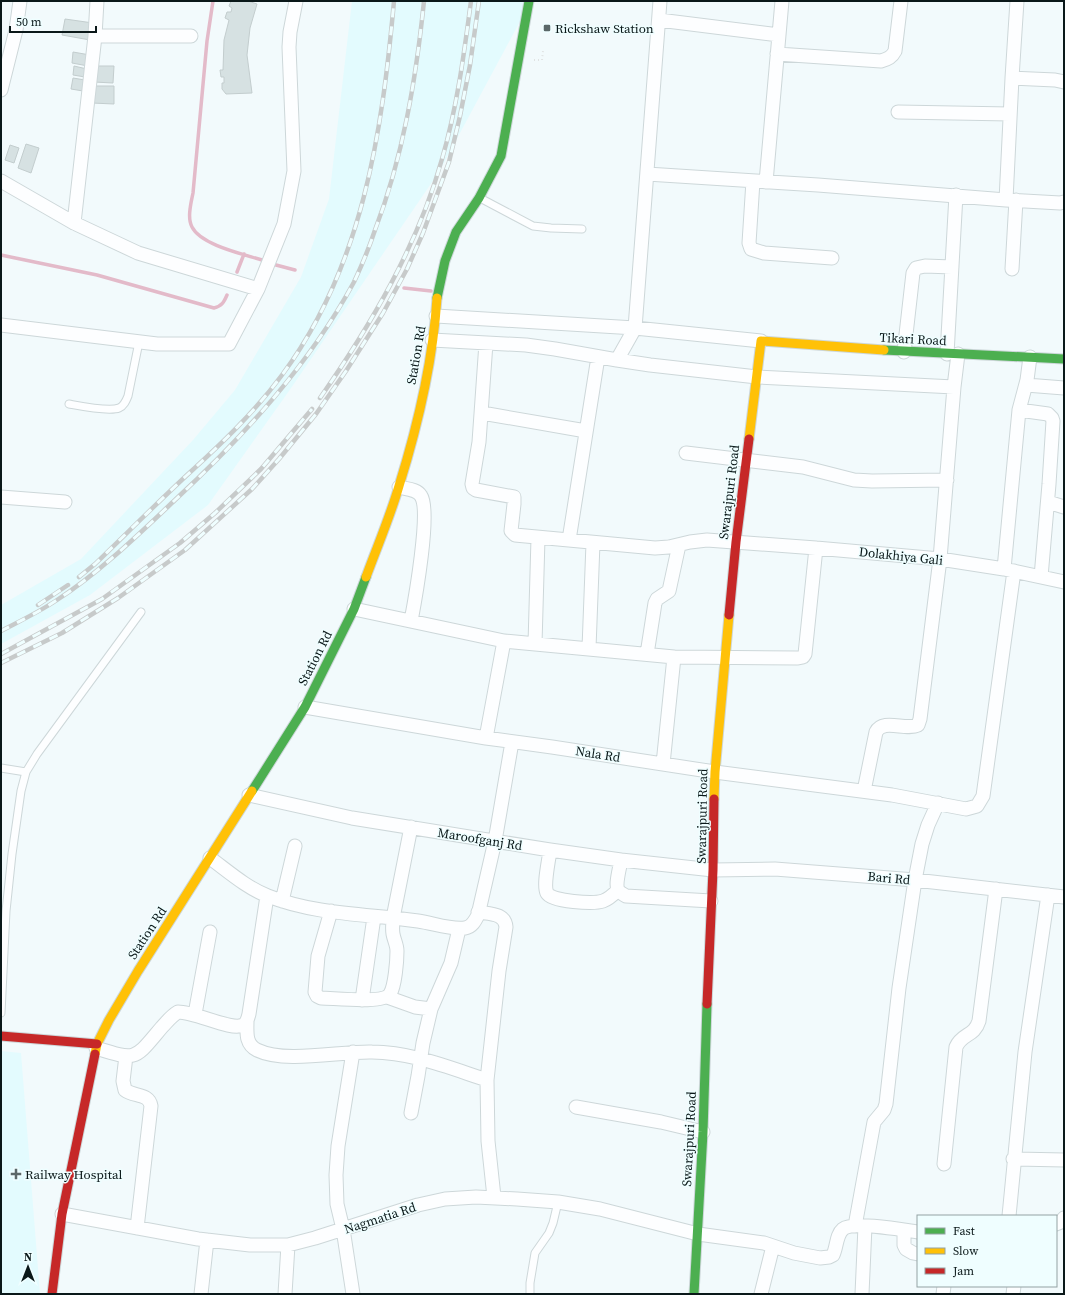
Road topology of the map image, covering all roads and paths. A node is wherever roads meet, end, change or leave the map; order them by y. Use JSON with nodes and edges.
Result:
{"nodes":[{"id":1,"x":20,"y":1,"type":"edge"},
{"id":2,"x":97,"y":1,"type":"edge"},
{"id":3,"x":296,"y":1,"type":"edge"},
{"id":4,"x":529,"y":1,"type":"edge"},
{"id":5,"x":660,"y":1,"type":"edge"},
{"id":6,"x":782,"y":1,"type":"edge"},
{"id":7,"x":901,"y":1,"type":"edge"},
{"id":8,"x":1017,"y":1,"type":"edge"},
{"id":9,"x":659,"y":20,"type":"junction"},
{"id":10,"x":779,"y":35,"type":"junction"},
{"id":11,"x":94,"y":36,"type":"junction"},
{"id":12,"x":191,"y":36,"type":"dead end"},
{"id":13,"x":777,"y":54,"type":"junction"},
{"id":14,"x":1012,"y":78,"type":"junction"},
{"id":15,"x":1063,"y":81,"type":"edge"},
{"id":16,"x":1,"y":90,"type":"edge"},
{"id":17,"x":898,"y":112,"type":"dead end"},
{"id":18,"x":1010,"y":114,"type":"junction"},
{"id":19,"x":647,"y":174,"type":"junction"},
{"id":20,"x":1,"y":181,"type":"edge"},
{"id":21,"x":759,"y":182,"type":"junction"},
{"id":22,"x":956,"y":195,"type":"junction"},
{"id":23,"x":480,"y":198,"type":"junction"},
{"id":24,"x":1011,"y":200,"type":"junction"},
{"id":25,"x":1064,"y":202,"type":"edge"},
{"id":26,"x":74,"y":223,"type":"junction"},
{"id":27,"x":582,"y":229,"type":"dead end"},
{"id":28,"x":832,"y":258,"type":"dead end"},
{"id":29,"x":952,"y":267,"type":"junction"},
{"id":30,"x":1012,"y":269,"type":"dead end"},
{"id":31,"x":258,"y":289,"type":"junction"},
{"id":32,"x":436,"y":316,"type":"junction"},
{"id":33,"x":1,"y":325,"type":"edge"},
{"id":34,"x":634,"y":328,"type":"junction"},
{"id":35,"x":432,"y":340,"type":"junction"},
{"id":36,"x":761,"y":340,"type":"junction"},
{"id":37,"x":139,"y":342,"type":"junction"},
{"id":38,"x":486,"y":343,"type":"junction"},
{"id":39,"x":904,"y":352,"type":"junction"},
{"id":40,"x":953,"y":354,"type":"junction"},
{"id":41,"x":598,"y":357,"type":"junction"},
{"id":42,"x":1030,"y":357,"type":"junction"},
{"id":43,"x":1064,"y":359,"type":"edge"},
{"id":44,"x":616,"y":360,"type":"junction"},
{"id":45,"x":756,"y":377,"type":"junction"},
{"id":46,"x":1026,"y":385,"type":"junction"},
{"id":47,"x":954,"y":387,"type":"junction"},
{"id":48,"x":1064,"y":388,"type":"edge"},
{"id":49,"x":69,"y":404,"type":"dead end"},
{"id":50,"x":1019,"y":410,"type":"junction"},
{"id":51,"x":482,"y":413,"type":"junction"},
{"id":52,"x":586,"y":431,"type":"junction"},
{"id":53,"x":686,"y":452,"type":"dead end"},
{"id":54,"x":746,"y":461,"type":"junction"},
{"id":55,"x":947,"y":480,"type":"junction"},
{"id":56,"x":399,"y":487,"type":"junction"},
{"id":57,"x":1,"y":496,"type":"edge"},
{"id":58,"x":65,"y":502,"type":"dead end"},
{"id":59,"x":1048,"y":502,"type":"junction"},
{"id":60,"x":1064,"y":507,"type":"edge"},
{"id":61,"x":538,"y":538,"type":"junction"},
{"id":62,"x":569,"y":540,"type":"junction"},
{"id":63,"x":736,"y":542,"type":"junction"},
{"id":64,"x":593,"y":543,"type":"junction"},
{"id":65,"x":678,"y":545,"type":"junction"},
{"id":66,"x":816,"y":548,"type":"junction"},
{"id":67,"x":940,"y":559,"type":"junction"},
{"id":68,"x":1009,"y":570,"type":"junction"},
{"id":69,"x":1041,"y":577,"type":"junction"},
{"id":70,"x":1064,"y":582,"type":"edge"},
{"id":71,"x":354,"y":609,"type":"junction"},
{"id":72,"x":141,"y":612,"type":"dead end"},
{"id":73,"x":411,"y":621,"type":"junction"},
{"id":74,"x":504,"y":641,"type":"junction"},
{"id":75,"x":535,"y":644,"type":"junction"},
{"id":76,"x":589,"y":648,"type":"junction"},
{"id":77,"x":647,"y":654,"type":"junction"},
{"id":78,"x":674,"y":657,"type":"junction"},
{"id":79,"x":726,"y":658,"type":"junction"},
{"id":80,"x":305,"y":707,"type":"junction"},
{"id":81,"x":486,"y":738,"type":"junction"},
{"id":82,"x":512,"y":742,"type":"junction"},
{"id":83,"x":663,"y":764,"type":"junction"},
{"id":84,"x":1,"y":768,"type":"edge"},
{"id":85,"x":26,"y":772,"type":"junction"},
{"id":86,"x":715,"y":772,"type":"junction"},
{"id":87,"x":864,"y":791,"type":"junction"},
{"id":88,"x":249,"y":795,"type":"junction"},
{"id":89,"x":938,"y":804,"type":"junction"},
{"id":90,"x":411,"y":827,"type":"junction"},
{"id":91,"x":495,"y":841,"type":"junction"},
{"id":92,"x":295,"y":846,"type":"dead end"},
{"id":93,"x":550,"y":850,"type":"junction"},
{"id":94,"x":210,"y":858,"type":"junction"},
{"id":95,"x":621,"y":860,"type":"junction"},
{"id":96,"x":713,"y":870,"type":"junction"},
{"id":97,"x":915,"y":880,"type":"junction"},
{"id":98,"x":996,"y":889,"type":"junction"},
{"id":99,"x":618,"y":890,"type":"junction"},
{"id":100,"x":1064,"y":894,"type":"edge"},
{"id":101,"x":1048,"y":895,"type":"junction"},
{"id":102,"x":266,"y":896,"type":"junction"},
{"id":103,"x":282,"y":901,"type":"junction"},
{"id":104,"x":712,"y":901,"type":"junction"},
{"id":105,"x":331,"y":911,"type":"junction"},
{"id":106,"x":478,"y":912,"type":"junction"},
{"id":107,"x":374,"y":917,"type":"junction"},
{"id":108,"x":393,"y":918,"type":"junction"},
{"id":109,"x":458,"y":929,"type":"junction"},
{"id":110,"x":210,"y":932,"type":"dead end"},
{"id":111,"x":387,"y":997,"type":"junction"},
{"id":112,"x":362,"y":1000,"type":"junction"},
{"id":113,"x":431,"y":1009,"type":"junction"},
{"id":114,"x":1,"y":1013,"type":"edge"},
{"id":115,"x":195,"y":1014,"type":"junction"},
{"id":116,"x":247,"y":1021,"type":"junction"},
{"id":117,"x":1,"y":1036,"type":"edge"},
{"id":118,"x":96,"y":1046,"type":"junction"},
{"id":119,"x":353,"y":1052,"type":"junction"},
{"id":120,"x":126,"y":1056,"type":"junction"},
{"id":121,"x":421,"y":1059,"type":"junction"},
{"id":122,"x":487,"y":1080,"type":"junction"},
{"id":123,"x":576,"y":1107,"type":"dead end"},
{"id":124,"x":410,"y":1113,"type":"dead end"},
{"id":125,"x":703,"y":1132,"type":"junction"},
{"id":126,"x":1014,"y":1159,"type":"junction"},
{"id":127,"x":1064,"y":1160,"type":"edge"},
{"id":128,"x":944,"y":1164,"type":"dead end"},
{"id":129,"x":494,"y":1198,"type":"junction"},
{"id":130,"x":558,"y":1202,"type":"junction"},
{"id":131,"x":62,"y":1214,"type":"junction"},
{"id":132,"x":1009,"y":1215,"type":"edge"},
{"id":133,"x":860,"y":1226,"type":"junction"},
{"id":134,"x":137,"y":1228,"type":"junction"},
{"id":135,"x":343,"y":1229,"type":"junction"},
{"id":136,"x":904,"y":1230,"type":"junction"},
{"id":137,"x":917,"y":1232,"type":"edge"},
{"id":138,"x":698,"y":1234,"type":"junction"},
{"id":139,"x":207,"y":1240,"type":"junction"},
{"id":140,"x":288,"y":1245,"type":"junction"},
{"id":141,"x":773,"y":1246,"type":"junction"},
{"id":142,"x":917,"y":1254,"type":"edge"},
{"id":143,"x":52,"y":1294,"type":"edge"},
{"id":144,"x":201,"y":1294,"type":"edge"},
{"id":145,"x":285,"y":1294,"type":"edge"},
{"id":146,"x":353,"y":1294,"type":"edge"},
{"id":147,"x":530,"y":1294,"type":"edge"},
{"id":148,"x":694,"y":1294,"type":"edge"},
{"id":149,"x":761,"y":1294,"type":"edge"},
{"id":150,"x":862,"y":1294,"type":"edge"}],
"edges":[{"from":1,"to":16,"type":"street"},
{"from":2,"to":11,"type":"street"},
{"from":3,"to":31,"type":"street"},
{"from":4,"to":23,"type":"main road","name":"Station Rd"},
{"from":5,"to":9,"type":"street"},
{"from":6,"to":10,"type":"street"},
{"from":7,"to":13,"type":"street"},
{"from":8,"to":14,"type":"street"},
{"from":9,"to":10,"type":"street"},
{"from":9,"to":19,"type":"street"},
{"from":10,"to":13,"type":"street"},
{"from":11,"to":12,"type":"street"},
{"from":11,"to":26,"type":"street"},
{"from":13,"to":21,"type":"street"},
{"from":14,"to":15,"type":"street"},
{"from":14,"to":18,"type":"street"},
{"from":17,"to":18,"type":"street"},
{"from":18,"to":24,"type":"street"},
{"from":19,"to":21,"type":"street"},
{"from":19,"to":34,"type":"street"},
{"from":20,"to":26,"type":"street"},
{"from":21,"to":22,"type":"street"},
{"from":21,"to":28,"type":"street"},
{"from":22,"to":24,"type":"street"},
{"from":22,"to":29,"type":"street"},
{"from":23,"to":27,"type":"lane"},
{"from":23,"to":32,"type":"main road","name":"Station Rd"},
{"from":24,"to":25,"type":"street"},
{"from":24,"to":30,"type":"street"},
{"from":26,"to":31,"type":"street"},
{"from":29,"to":39,"type":"street"},
{"from":29,"to":40,"type":"street"},
{"from":31,"to":37,"type":"street"},
{"from":32,"to":34,"type":"street"},
{"from":32,"to":35,"type":"main road","name":"Station Rd"},
{"from":33,"to":37,"type":"street"},
{"from":34,"to":36,"type":"street"},
{"from":34,"to":44,"type":"street"},
{"from":35,"to":38,"type":"street"},
{"from":35,"to":56,"type":"main road","name":"Station Rd"},
{"from":36,"to":39,"type":"main road","name":"Tikari Road"},
{"from":36,"to":45,"type":"main road","name":"Swarajpuri Road"},
{"from":37,"to":49,"type":"lane"},
{"from":38,"to":41,"type":"street"},
{"from":38,"to":51,"type":"street"},
{"from":39,"to":40,"type":"main road","name":"Tikari Road"},
{"from":40,"to":42,"type":"main road","name":"Tikari Road"},
{"from":40,"to":47,"type":"street"},
{"from":41,"to":44,"type":"street"},
{"from":41,"to":52,"type":"street"},
{"from":42,"to":43,"type":"main road","name":"Tikari Road"},
{"from":42,"to":46,"type":"street","name":"Nala Rd"},
{"from":44,"to":45,"type":"street"},
{"from":45,"to":47,"type":"street"},
{"from":45,"to":54,"type":"main road","name":"Swarajpuri Road"},
{"from":46,"to":48,"type":"street"},
{"from":46,"to":50,"type":"street","name":"Nala Rd"},
{"from":47,"to":55,"type":"street"},
{"from":50,"to":59,"type":"street"},
{"from":50,"to":68,"type":"street","name":"Nala Rd"},
{"from":51,"to":52,"type":"street"},
{"from":51,"to":61,"type":"street","name":"Dolakhiya Gali"},
{"from":52,"to":62,"type":"street"},
{"from":53,"to":54,"type":"street"},
{"from":54,"to":55,"type":"street"},
{"from":54,"to":63,"type":"main road","name":"Swarajpuri Road"},
{"from":55,"to":67,"type":"street"},
{"from":56,"to":71,"type":"main road","name":"Station Rd"},
{"from":56,"to":73,"type":"street"},
{"from":57,"to":58,"type":"street"},
{"from":59,"to":60,"type":"street"},
{"from":59,"to":69,"type":"street"},
{"from":61,"to":62,"type":"street","name":"Dolakhiya Gali"},
{"from":61,"to":75,"type":"street"},
{"from":62,"to":64,"type":"street","name":"Dolakhiya Gali"},
{"from":63,"to":65,"type":"street","name":"Dolakhiya Gali"},
{"from":63,"to":66,"type":"street","name":"Dolakhiya Gali"},
{"from":63,"to":79,"type":"main road","name":"Swarajpuri Road"},
{"from":64,"to":65,"type":"street","name":"Dolakhiya Gali"},
{"from":64,"to":76,"type":"street"},
{"from":65,"to":77,"type":"street"},
{"from":66,"to":67,"type":"street","name":"Dolakhiya Gali"},
{"from":66,"to":79,"type":"street"},
{"from":67,"to":68,"type":"street","name":"Dolakhiya Gali"},
{"from":67,"to":87,"type":"street"},
{"from":68,"to":69,"type":"street","name":"Dolakhiya Gali"},
{"from":68,"to":89,"type":"street","name":"Nala Rd"},
{"from":69,"to":70,"type":"street","name":"Dolakhiya Gali"},
{"from":71,"to":73,"type":"street"},
{"from":71,"to":80,"type":"main road","name":"Station Rd"},
{"from":72,"to":85,"type":"lane"},
{"from":73,"to":74,"type":"street"},
{"from":74,"to":75,"type":"street"},
{"from":74,"to":81,"type":"street"},
{"from":75,"to":76,"type":"street"},
{"from":76,"to":77,"type":"street"},
{"from":77,"to":78,"type":"street"},
{"from":78,"to":79,"type":"street"},
{"from":78,"to":83,"type":"street"},
{"from":79,"to":86,"type":"main road","name":"Swarajpuri Road"},
{"from":80,"to":81,"type":"street","name":"Nala Rd"},
{"from":80,"to":88,"type":"main road","name":"Station Rd"},
{"from":81,"to":82,"type":"street","name":"Nala Rd"},
{"from":82,"to":83,"type":"street","name":"Nala Rd"},
{"from":82,"to":91,"type":"street"},
{"from":83,"to":86,"type":"street","name":"Nala Rd"},
{"from":84,"to":85,"type":"lane"},
{"from":85,"to":114,"type":"lane"},
{"from":86,"to":87,"type":"street","name":"Nala Rd"},
{"from":86,"to":96,"type":"main road","name":"Swarajpuri Road"},
{"from":87,"to":89,"type":"street","name":"Nala Rd"},
{"from":88,"to":90,"type":"street","name":"Maroofganj Rd"},
{"from":88,"to":94,"type":"main road","name":"Station Rd"},
{"from":89,"to":97,"type":"street"},
{"from":90,"to":91,"type":"street","name":"Maroofganj Rd"},
{"from":90,"to":108,"type":"street"},
{"from":91,"to":93,"type":"street","name":"Maroofganj Rd"},
{"from":91,"to":106,"type":"street"},
{"from":92,"to":103,"type":"street"},
{"from":93,"to":95,"type":"street","name":"Maroofganj Rd"},
{"from":93,"to":99,"type":"street"},
{"from":94,"to":102,"type":"street"},
{"from":94,"to":118,"type":"main road","name":"Station Rd"},
{"from":95,"to":96,"type":"street","name":"Maroofganj Rd"},
{"from":95,"to":99,"type":"street"},
{"from":96,"to":97,"type":"street","name":"Bari Rd"},
{"from":96,"to":104,"type":"main road","name":"Swarajpuri Road"},
{"from":97,"to":98,"type":"street","name":"Bari Rd"},
{"from":97,"to":133,"type":"street"},
{"from":98,"to":101,"type":"street","name":"Bari Rd"},
{"from":98,"to":128,"type":"street"},
{"from":99,"to":104,"type":"street"},
{"from":100,"to":101,"type":"street","name":"Bari Rd"},
{"from":101,"to":126,"type":"street"},
{"from":102,"to":103,"type":"street"},
{"from":102,"to":116,"type":"street"},
{"from":103,"to":105,"type":"street"},
{"from":104,"to":125,"type":"main road","name":"Swarajpuri Road"},
{"from":105,"to":107,"type":"street"},
{"from":105,"to":112,"type":"street"},
{"from":106,"to":109,"type":"street"},
{"from":106,"to":122,"type":"street"},
{"from":107,"to":108,"type":"street"},
{"from":107,"to":112,"type":"street"},
{"from":108,"to":109,"type":"street"},
{"from":108,"to":111,"type":"street"},
{"from":109,"to":113,"type":"street"},
{"from":110,"to":115,"type":"street"},
{"from":111,"to":112,"type":"street"},
{"from":111,"to":113,"type":"street"},
{"from":113,"to":121,"type":"street"},
{"from":115,"to":116,"type":"street"},
{"from":115,"to":120,"type":"street"},
{"from":116,"to":119,"type":"street"},
{"from":117,"to":118,"type":"main road"},
{"from":118,"to":120,"type":"street"},
{"from":118,"to":131,"type":"main road","name":"Station Rd"},
{"from":119,"to":121,"type":"street"},
{"from":119,"to":135,"type":"street"},
{"from":120,"to":134,"type":"street"},
{"from":121,"to":122,"type":"street"},
{"from":121,"to":124,"type":"street"},
{"from":122,"to":129,"type":"street"},
{"from":123,"to":125,"type":"street"},
{"from":125,"to":138,"type":"main road","name":"Swarajpuri Road"},
{"from":126,"to":127,"type":"street"},
{"from":126,"to":132,"type":"street"},
{"from":129,"to":130,"type":"street","name":"Nagmatia Rd"},
{"from":129,"to":135,"type":"street","name":"Nagmatia Rd"},
{"from":130,"to":138,"type":"street","name":"Nagmatia Rd"},
{"from":130,"to":147,"type":"lane"},
{"from":131,"to":134,"type":"street","name":"Nagmatia Rd"},
{"from":131,"to":143,"type":"main road","name":"Station Rd"},
{"from":133,"to":136,"type":"street"},
{"from":133,"to":141,"type":"street","name":"Nagmatia Rd"},
{"from":133,"to":150,"type":"street"},
{"from":134,"to":139,"type":"street","name":"Nagmatia Rd"},
{"from":135,"to":140,"type":"street","name":"Nagmatia Rd"},
{"from":135,"to":146,"type":"street"},
{"from":136,"to":137,"type":"street"},
{"from":136,"to":142,"type":"street"},
{"from":138,"to":141,"type":"street","name":"Nagmatia Rd"},
{"from":138,"to":148,"type":"main road","name":"Swarajpuri Road"},
{"from":139,"to":140,"type":"street","name":"Nagmatia Rd"},
{"from":139,"to":144,"type":"street"},
{"from":140,"to":145,"type":"street"},
{"from":141,"to":149,"type":"street"}]}
